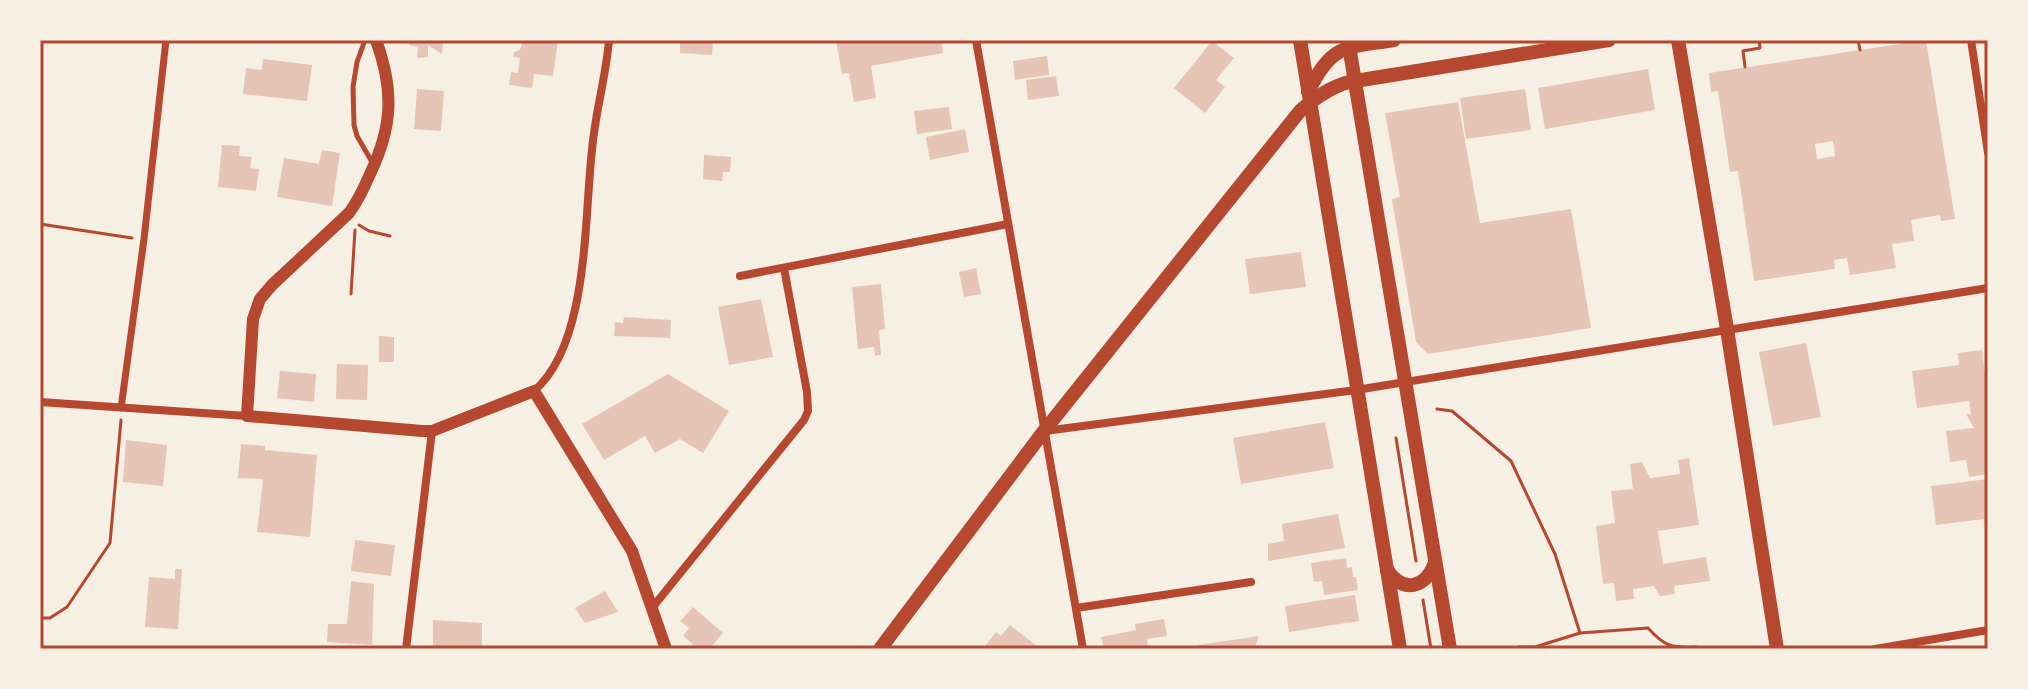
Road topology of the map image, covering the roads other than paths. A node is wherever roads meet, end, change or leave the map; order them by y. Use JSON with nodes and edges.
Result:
{"nodes":[{"id":1,"x":166,"y":40,"type":"edge"},
{"id":2,"x":365,"y":40,"type":"edge"},
{"id":3,"x":376,"y":40,"type":"edge"},
{"id":4,"x":609,"y":40,"type":"edge"},
{"id":5,"x":976,"y":40,"type":"edge"},
{"id":6,"x":1300,"y":40,"type":"edge"},
{"id":7,"x":1394,"y":40,"type":"edge"},
{"id":8,"x":1609,"y":40,"type":"edge"},
{"id":9,"x":1678,"y":40,"type":"edge"},
{"id":10,"x":1971,"y":40,"type":"edge"},
{"id":11,"x":1349,"y":44,"type":"edge"},
{"id":12,"x":1355,"y":81,"type":"junction"},
{"id":13,"x":1306,"y":102,"type":"junction"},
{"id":14,"x":1988,"y":153,"type":"edge"},
{"id":15,"x":374,"y":166,"type":"junction"},
{"id":16,"x":1008,"y":224,"type":"junction"},
{"id":17,"x":784,"y":268,"type":"junction"},
{"id":18,"x":740,"y":276,"type":"dead end"},
{"id":19,"x":1988,"y":288,"type":"edge"},
{"id":20,"x":1727,"y":329,"type":"junction"},
{"id":21,"x":1405,"y":381,"type":"junction"},
{"id":22,"x":1356,"y":390,"type":"junction"},
{"id":23,"x":534,"y":391,"type":"junction"},
{"id":24,"x":40,"y":402,"type":"edge"},
{"id":25,"x":121,"y":408,"type":"junction"},
{"id":26,"x":247,"y":416,"type":"junction"},
{"id":27,"x":432,"y":431,"type":"junction"},
{"id":28,"x":1044,"y":431,"type":"junction"},
{"id":29,"x":1435,"y":563,"type":"junction"},
{"id":30,"x":1387,"y":570,"type":"junction"},
{"id":31,"x":1251,"y":582,"type":"dead end"},
{"id":32,"x":652,"y":608,"type":"junction"},
{"id":33,"x":1076,"y":608,"type":"junction"},
{"id":34,"x":1988,"y":630,"type":"edge"},
{"id":35,"x":406,"y":649,"type":"edge"},
{"id":36,"x":666,"y":649,"type":"edge"},
{"id":37,"x":880,"y":649,"type":"edge"},
{"id":38,"x":1083,"y":649,"type":"edge"},
{"id":39,"x":1400,"y":649,"type":"edge"},
{"id":40,"x":1450,"y":649,"type":"edge"},
{"id":41,"x":1777,"y":649,"type":"edge"},
{"id":42,"x":1875,"y":649,"type":"edge"}],
"edges":[{"from":1,"to":25,"type":"street"},
{"from":2,"to":15,"type":"lane"},
{"from":3,"to":15,"type":"street"},
{"from":4,"to":23,"type":"street"},
{"from":5,"to":16,"type":"street"},
{"from":6,"to":13,"type":"main road"},
{"from":7,"to":11,"type":"main road"},
{"from":8,"to":12,"type":"main road"},
{"from":9,"to":20,"type":"main road"},
{"from":10,"to":14,"type":"street"},
{"from":11,"to":12,"type":"main road"},
{"from":11,"to":13,"type":"main road"},
{"from":12,"to":13,"type":"main road"},
{"from":12,"to":21,"type":"main road"},
{"from":13,"to":22,"type":"main road"},
{"from":13,"to":28,"type":"main road"},
{"from":15,"to":26,"type":"street"},
{"from":16,"to":17,"type":"street"},
{"from":16,"to":28,"type":"street"},
{"from":17,"to":18,"type":"street"},
{"from":17,"to":32,"type":"street"},
{"from":19,"to":20,"type":"street"},
{"from":20,"to":21,"type":"street"},
{"from":20,"to":41,"type":"main road"},
{"from":21,"to":22,"type":"street"},
{"from":21,"to":29,"type":"main road"},
{"from":22,"to":28,"type":"street"},
{"from":22,"to":30,"type":"main road"},
{"from":23,"to":27,"type":"street"},
{"from":23,"to":32,"type":"street"},
{"from":24,"to":25,"type":"street"},
{"from":25,"to":26,"type":"street"},
{"from":26,"to":27,"type":"street"},
{"from":27,"to":35,"type":"street"},
{"from":28,"to":33,"type":"street"},
{"from":28,"to":37,"type":"main road"},
{"from":29,"to":30,"type":"main road"},
{"from":29,"to":40,"type":"main road"},
{"from":30,"to":39,"type":"main road"},
{"from":31,"to":33,"type":"street"},
{"from":32,"to":36,"type":"street"},
{"from":33,"to":38,"type":"street"},
{"from":34,"to":42,"type":"street"}]}
